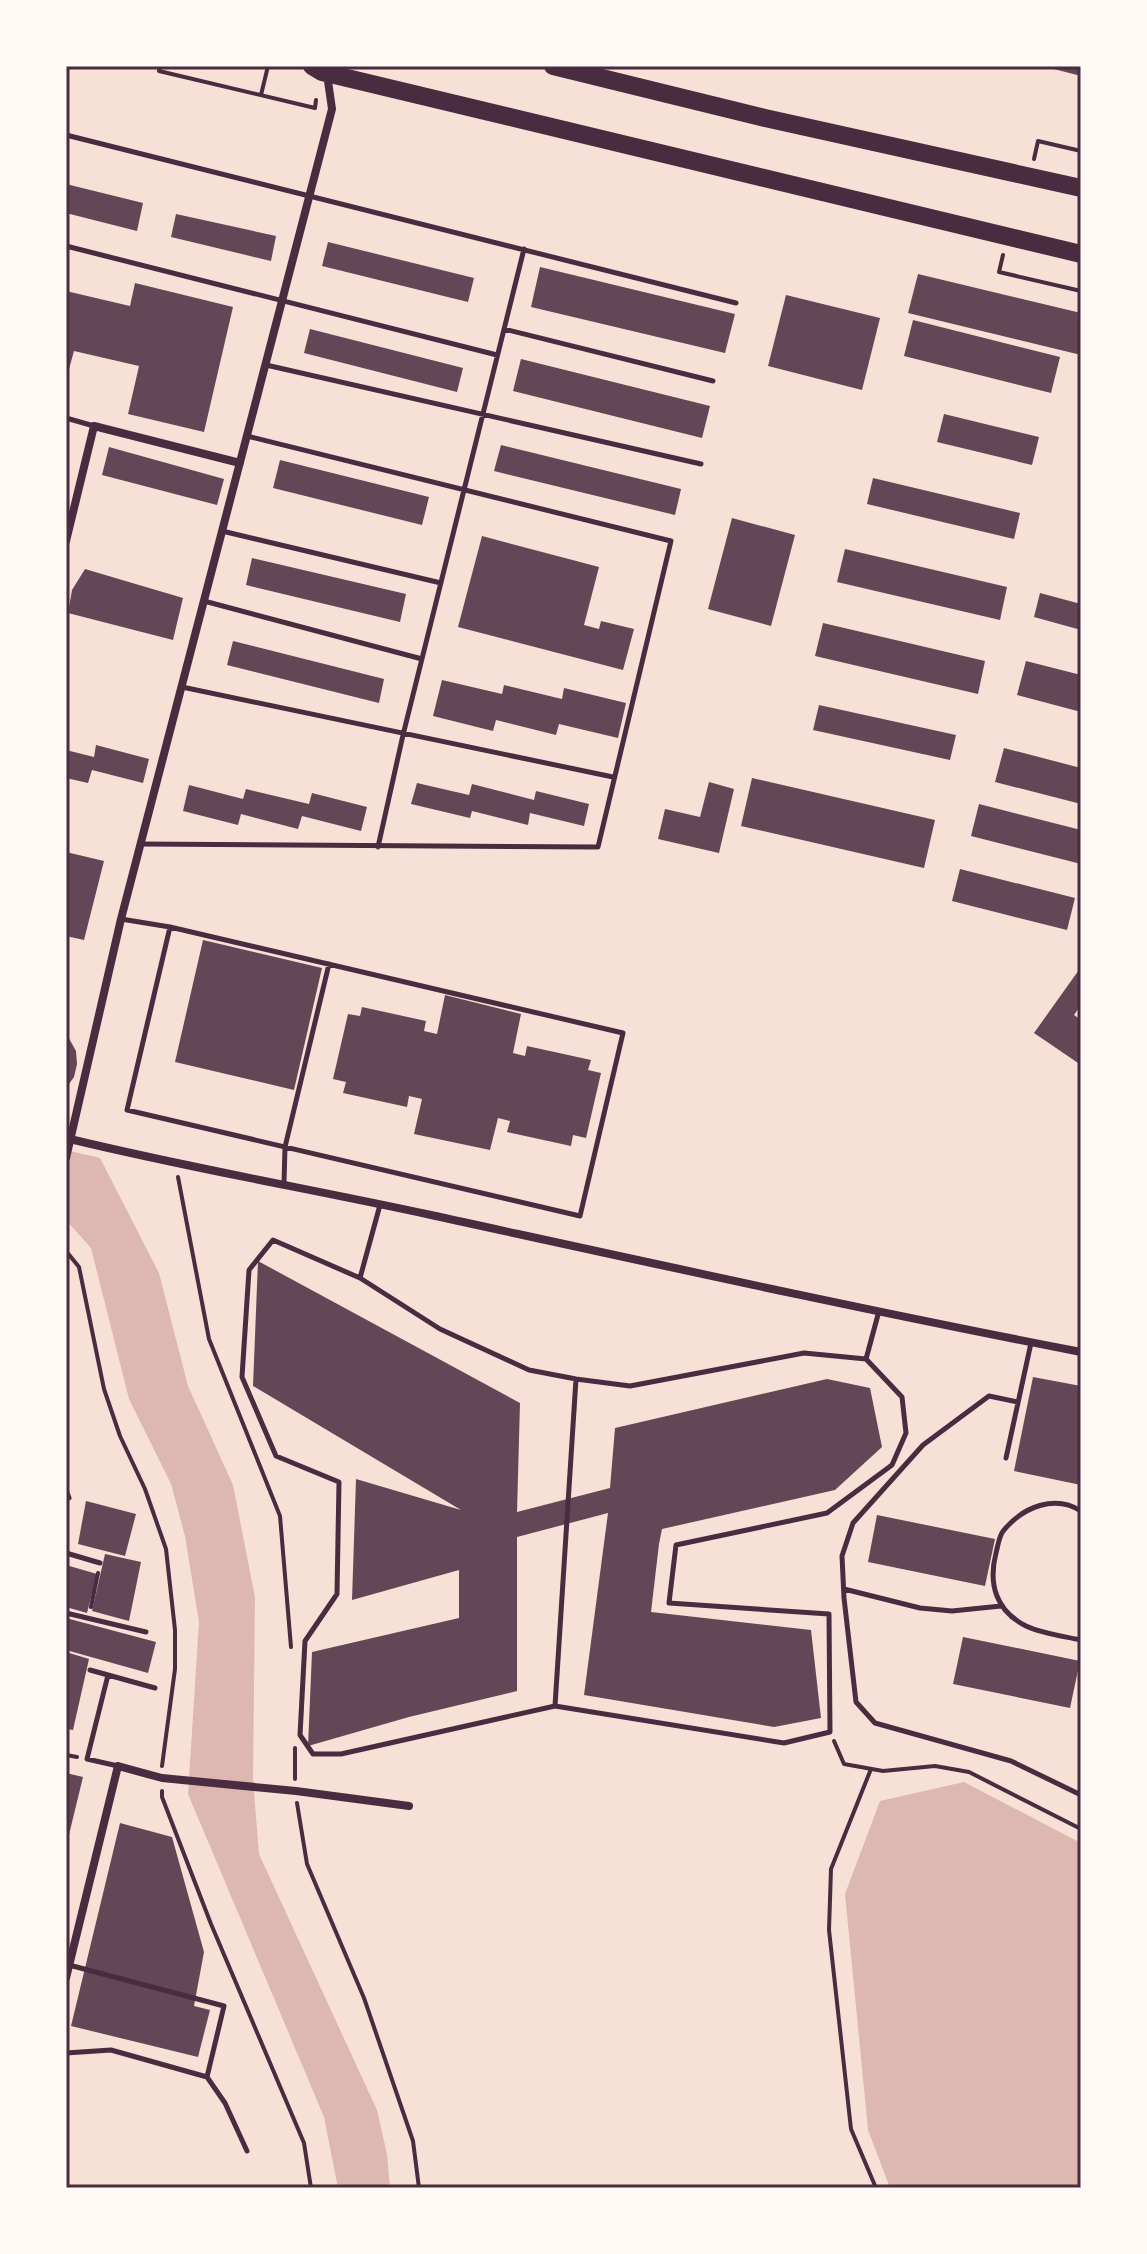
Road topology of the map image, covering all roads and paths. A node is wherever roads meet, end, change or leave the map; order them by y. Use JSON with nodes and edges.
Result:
{"nodes":[{"id":1,"x":268,"y":66,"type":"edge"},
{"id":2,"x":553,"y":66,"type":"edge"},
{"id":3,"x":160,"y":69,"type":"edge"},
{"id":4,"x":320,"y":70,"type":"edge"},
{"id":5,"x":261,"y":95,"type":"junction"},
{"id":6,"x":315,"y":108,"type":"dead end"},
{"id":7,"x":66,"y":135,"type":"edge"},
{"id":8,"x":1038,"y":141,"type":"dead end"},
{"id":9,"x":1081,"y":151,"type":"edge"},
{"id":10,"x":1081,"y":188,"type":"edge"},
{"id":11,"x":310,"y":195,"type":"junction"},
{"id":12,"x":66,"y":246,"type":"edge"},
{"id":13,"x":524,"y":249,"type":"junction"},
{"id":14,"x":1081,"y":254,"type":"edge"},
{"id":15,"x":999,"y":272,"type":"dead end"},
{"id":16,"x":1081,"y":291,"type":"edge"},
{"id":17,"x":282,"y":301,"type":"junction"},
{"id":18,"x":736,"y":303,"type":"dead end"},
{"id":19,"x":504,"y":329,"type":"junction"},
{"id":20,"x":497,"y":355,"type":"junction"},
{"id":21,"x":266,"y":365,"type":"junction"},
{"id":22,"x":713,"y":381,"type":"dead end"},
{"id":23,"x":483,"y":414,"type":"junction"},
{"id":24,"x":66,"y":418,"type":"edge"},
{"id":25,"x":94,"y":426,"type":"junction"},
{"id":26,"x":247,"y":436,"type":"junction"},
{"id":27,"x":240,"y":463,"type":"junction"},
{"id":28,"x":701,"y":464,"type":"dead end"},
{"id":29,"x":464,"y":490,"type":"junction"},
{"id":30,"x":222,"y":531,"type":"junction"},
{"id":31,"x":66,"y":541,"type":"edge"},
{"id":32,"x":441,"y":583,"type":"junction"},
{"id":33,"x":204,"y":601,"type":"junction"},
{"id":34,"x":422,"y":659,"type":"junction"},
{"id":35,"x":182,"y":687,"type":"junction"},
{"id":36,"x":403,"y":735,"type":"junction"},
{"id":37,"x":613,"y":777,"type":"junction"},
{"id":38,"x":140,"y":844,"type":"junction"},
{"id":39,"x":378,"y":847,"type":"junction"},
{"id":40,"x":121,"y":919,"type":"junction"},
{"id":41,"x":170,"y":927,"type":"junction"},
{"id":42,"x":329,"y":964,"type":"junction"},
{"id":43,"x":70,"y":1139,"type":"junction"},
{"id":44,"x":285,"y":1147,"type":"junction"},
{"id":45,"x":66,"y":1158,"type":"edge"},
{"id":46,"x":284,"y":1183,"type":"junction"},
{"id":47,"x":381,"y":1204,"type":"junction"},
{"id":48,"x":66,"y":1251,"type":"edge"},
{"id":49,"x":360,"y":1278,"type":"junction"},
{"id":50,"x":879,"y":1311,"type":"junction"},
{"id":51,"x":1031,"y":1342,"type":"junction"},
{"id":52,"x":1081,"y":1352,"type":"edge"},
{"id":53,"x":866,"y":1359,"type":"junction"},
{"id":54,"x":576,"y":1379,"type":"junction"},
{"id":55,"x":1018,"y":1402,"type":"junction"},
{"id":56,"x":1006,"y":1458,"type":"dead end"},
{"id":57,"x":66,"y":1490,"type":"edge"},
{"id":58,"x":69,"y":1498,"type":"dead end"},
{"id":59,"x":1081,"y":1511,"type":"edge"},
{"id":60,"x":66,"y":1553,"type":"edge"},
{"id":61,"x":100,"y":1563,"type":"joint"},
{"id":62,"x":844,"y":1589,"type":"junction"},
{"id":63,"x":1001,"y":1606,"type":"junction"},
{"id":64,"x":66,"y":1613,"type":"edge"},
{"id":65,"x":88,"y":1619,"type":"junction"},
{"id":66,"x":146,"y":1632,"type":"dead end"},
{"id":67,"x":1081,"y":1640,"type":"edge"},
{"id":68,"x":90,"y":1670,"type":"dead end"},
{"id":69,"x":108,"y":1675,"type":"junction"},
{"id":70,"x":155,"y":1688,"type":"dead end"},
{"id":71,"x":555,"y":1706,"type":"junction"},
{"id":72,"x":830,"y":1732,"type":"junction"},
{"id":73,"x":118,"y":1766,"type":"junction"},
{"id":74,"x":871,"y":1769,"type":"junction"},
{"id":75,"x":166,"y":1778,"type":"junction"},
{"id":76,"x":1081,"y":1795,"type":"edge"},
{"id":77,"x":409,"y":1806,"type":"dead end"},
{"id":78,"x":1081,"y":1829,"type":"edge"},
{"id":79,"x":69,"y":1965,"type":"junction"},
{"id":80,"x":66,"y":1978,"type":"edge"},
{"id":81,"x":66,"y":2053,"type":"edge"},
{"id":82,"x":207,"y":2077,"type":"junction"},
{"id":83,"x":247,"y":2151,"type":"dead end"},
{"id":84,"x":311,"y":2188,"type":"edge"},
{"id":85,"x":876,"y":2188,"type":"edge"}],
"edges":[{"from":1,"to":5,"type":"path"},
{"from":2,"to":10,"type":"highway"},
{"from":3,"to":5,"type":"path"},
{"from":4,"to":11,"type":"street"},
{"from":4,"to":14,"type":"highway"},
{"from":5,"to":6,"type":"path"},
{"from":7,"to":11,"type":"lane"},
{"from":8,"to":9,"type":"path"},
{"from":11,"to":13,"type":"lane"},
{"from":11,"to":17,"type":"street"},
{"from":12,"to":17,"type":"lane"},
{"from":13,"to":18,"type":"lane"},
{"from":13,"to":19,"type":"lane"},
{"from":15,"to":16,"type":"path"},
{"from":17,"to":20,"type":"lane"},
{"from":17,"to":21,"type":"street"},
{"from":19,"to":20,"type":"lane"},
{"from":19,"to":22,"type":"lane"},
{"from":20,"to":23,"type":"lane"},
{"from":21,"to":23,"type":"lane"},
{"from":21,"to":26,"type":"street"},
{"from":23,"to":28,"type":"lane"},
{"from":23,"to":29,"type":"lane"},
{"from":24,"to":25,"type":"lane"},
{"from":25,"to":27,"type":"street"},
{"from":25,"to":31,"type":"street"},
{"from":26,"to":27,"type":"street"},
{"from":26,"to":29,"type":"lane"},
{"from":27,"to":30,"type":"street"},
{"from":29,"to":32,"type":"lane"},
{"from":29,"to":37,"type":"lane"},
{"from":30,"to":32,"type":"lane"},
{"from":30,"to":33,"type":"street"},
{"from":32,"to":34,"type":"lane"},
{"from":33,"to":34,"type":"lane"},
{"from":33,"to":35,"type":"street"},
{"from":34,"to":36,"type":"lane"},
{"from":35,"to":36,"type":"lane"},
{"from":35,"to":38,"type":"street"},
{"from":36,"to":37,"type":"lane"},
{"from":36,"to":39,"type":"lane"},
{"from":37,"to":39,"type":"lane"},
{"from":38,"to":39,"type":"lane"},
{"from":38,"to":40,"type":"street"},
{"from":40,"to":41,"type":"lane"},
{"from":40,"to":43,"type":"street"},
{"from":41,"to":42,"type":"lane"},
{"from":41,"to":44,"type":"lane"},
{"from":42,"to":44,"type":"lane"},
{"from":42,"to":44,"type":"lane"},
{"from":43,"to":45,"type":"street"},
{"from":43,"to":46,"type":"street"},
{"from":44,"to":46,"type":"lane"},
{"from":46,"to":47,"type":"street"},
{"from":47,"to":49,"type":"lane"},
{"from":47,"to":50,"type":"street"},
{"from":48,"to":75,"type":"path"},
{"from":49,"to":54,"type":"lane"},
{"from":49,"to":71,"type":"lane"},
{"from":50,"to":51,"type":"street"},
{"from":50,"to":53,"type":"lane"},
{"from":51,"to":52,"type":"street"},
{"from":51,"to":55,"type":"lane"},
{"from":53,"to":54,"type":"lane"},
{"from":53,"to":72,"type":"lane"},
{"from":54,"to":71,"type":"lane"},
{"from":55,"to":56,"type":"lane"},
{"from":55,"to":62,"type":"lane"},
{"from":57,"to":58,"type":"lane"},
{"from":59,"to":63,"type":"lane"},
{"from":60,"to":61,"type":"lane"},
{"from":61,"to":65,"type":"path"},
{"from":62,"to":63,"type":"lane"},
{"from":62,"to":76,"type":"lane"},
{"from":63,"to":67,"type":"lane"},
{"from":64,"to":65,"type":"lane"},
{"from":65,"to":66,"type":"lane"},
{"from":68,"to":69,"type":"lane"},
{"from":69,"to":70,"type":"lane"},
{"from":69,"to":73,"type":"lane"},
{"from":71,"to":72,"type":"lane"},
{"from":72,"to":74,"type":"path"},
{"from":73,"to":75,"type":"street"},
{"from":73,"to":79,"type":"street"},
{"from":74,"to":78,"type":"path"},
{"from":74,"to":85,"type":"path"},
{"from":75,"to":77,"type":"street"},
{"from":75,"to":84,"type":"path"},
{"from":79,"to":80,"type":"street"},
{"from":79,"to":82,"type":"lane"},
{"from":81,"to":82,"type":"lane"},
{"from":82,"to":83,"type":"lane"}]}
